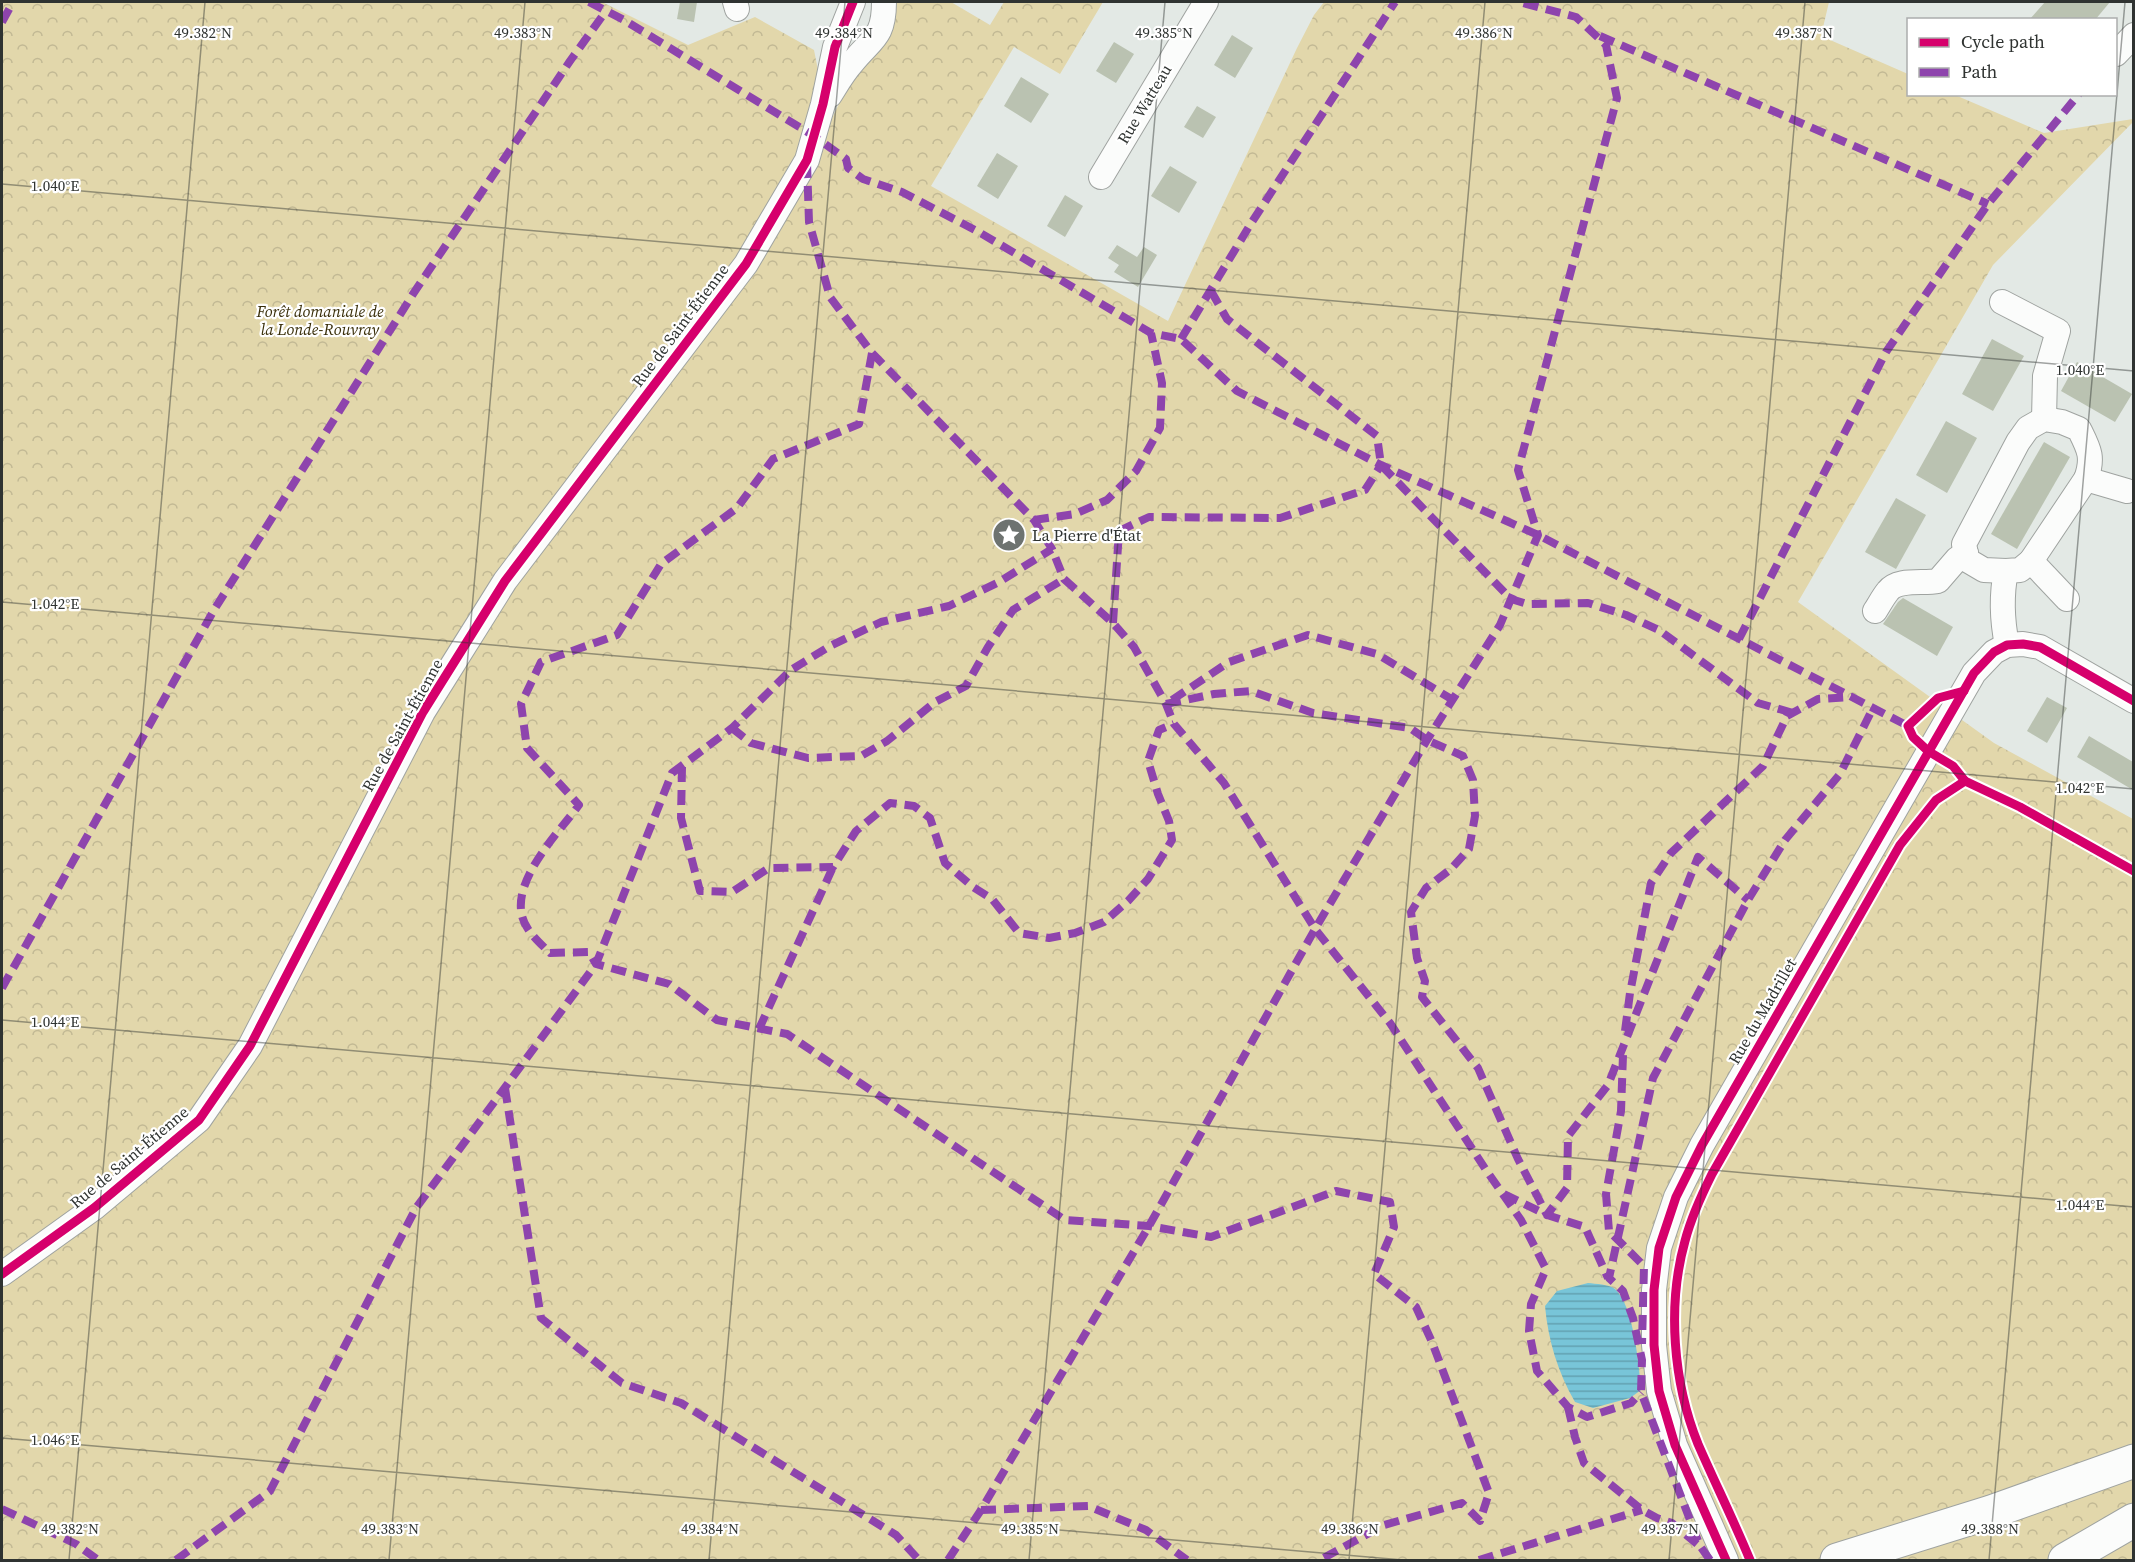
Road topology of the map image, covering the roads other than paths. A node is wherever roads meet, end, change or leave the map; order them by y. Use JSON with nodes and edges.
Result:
{"nodes":[{"id":1,"x":853,"y":2,"type":"edge"},
{"id":2,"x":884,"y":2,"type":"edge"},
{"id":3,"x":1206,"y":2,"type":"edge"},
{"id":4,"x":2133,"y":35,"type":"edge"},
{"id":5,"x":2117,"y":52,"type":"edge"},
{"id":6,"x":823,"y":104,"type":"junction"},
{"id":7,"x":1101,"y":177,"type":"dead end"},
{"id":8,"x":2002,"y":302,"type":"dead end"},
{"id":9,"x":2044,"y":419,"type":"junction"},
{"id":10,"x":2086,"y":479,"type":"junction"},
{"id":11,"x":2131,"y":493,"type":"edge"},
{"id":12,"x":1966,"y":553,"type":"junction"},
{"id":13,"x":2031,"y":561,"type":"junction"},
{"id":14,"x":2006,"y":571,"type":"junction"},
{"id":15,"x":2067,"y":599,"type":"dead end"},
{"id":16,"x":1875,"y":611,"type":"dead end"},
{"id":17,"x":2007,"y":645,"type":"junction"},
{"id":18,"x":2133,"y":700,"type":"edge"},
{"id":19,"x":2,"y":1274,"type":"edge"},
{"id":20,"x":2133,"y":1461,"type":"edge"},
{"id":21,"x":2133,"y":1520,"type":"edge"},
{"id":22,"x":1726,"y":1560,"type":"edge"},
{"id":23,"x":1837,"y":1560,"type":"edge"},
{"id":24,"x":2065,"y":1560,"type":"edge"}],
"edges":[{"from":1,"to":6,"type":"street"},
{"from":2,"to":6,"type":"street"},
{"from":3,"to":7,"type":"street","name":"Rue Watteau"},
{"from":4,"to":5,"type":"street"},
{"from":6,"to":19,"type":"street","name":"Rue de Saint-Étienne"},
{"from":8,"to":9,"type":"street"},
{"from":9,"to":10,"type":"street"},
{"from":9,"to":12,"type":"street"},
{"from":10,"to":11,"type":"street"},
{"from":10,"to":13,"type":"street"},
{"from":12,"to":14,"type":"street"},
{"from":12,"to":16,"type":"street"},
{"from":13,"to":14,"type":"street"},
{"from":13,"to":15,"type":"street"},
{"from":14,"to":17,"type":"street"},
{"from":17,"to":18,"type":"street"},
{"from":17,"to":22,"type":"street","name":"Rue du Madrillet"},
{"from":20,"to":23,"type":"highway"},
{"from":21,"to":24,"type":"highway"}]}
